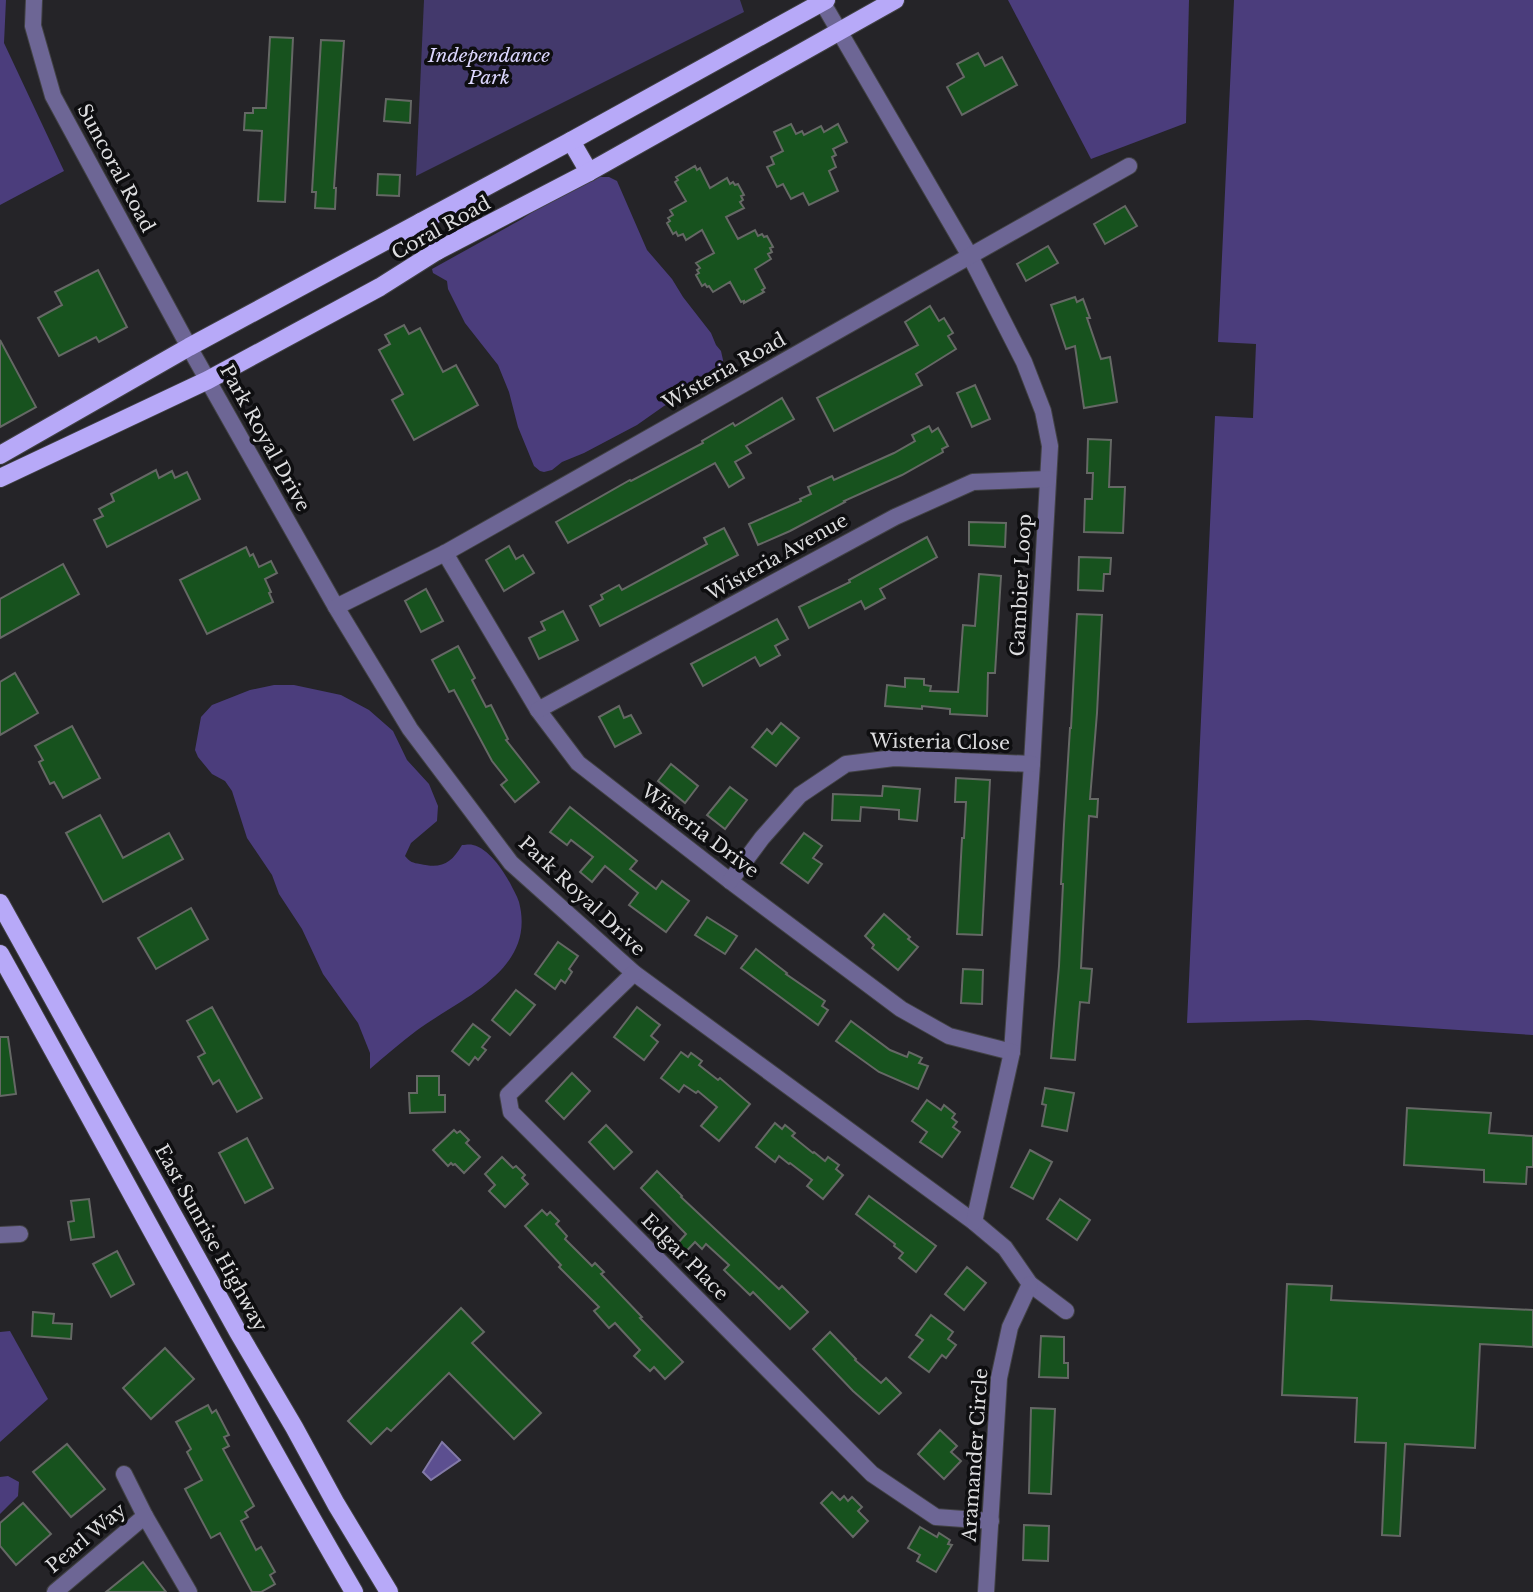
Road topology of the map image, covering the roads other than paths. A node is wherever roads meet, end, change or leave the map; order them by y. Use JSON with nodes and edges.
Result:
{"nodes":[{"id":1,"x":34,"y":0,"type":"edge"},
{"id":2,"x":895,"y":0,"type":"edge"},
{"id":3,"x":824,"y":1,"type":"edge"},
{"id":4,"x":840,"y":30,"type":"junction"},
{"id":5,"x":571,"y":141,"type":"junction"},
{"id":6,"x":1129,"y":166,"type":"dead end"},
{"id":7,"x":589,"y":172,"type":"junction"},
{"id":8,"x":421,"y":222,"type":"junction"},
{"id":9,"x":437,"y":251,"type":"junction"},
{"id":10,"x":970,"y":256,"type":"junction"},
{"id":11,"x":189,"y":347,"type":"junction"},
{"id":12,"x":208,"y":380,"type":"junction"},
{"id":13,"x":0,"y":455,"type":"edge"},
{"id":14,"x":0,"y":478,"type":"edge"},
{"id":15,"x":1048,"y":480,"type":"junction"},
{"id":16,"x":445,"y":553,"type":"junction"},
{"id":17,"x":335,"y":607,"type":"junction"},
{"id":18,"x":538,"y":710,"type":"junction"},
{"id":19,"x":1032,"y":764,"type":"junction"},
{"id":20,"x":730,"y":881,"type":"junction"},
{"id":21,"x":0,"y":902,"type":"edge"},
{"id":22,"x":0,"y":954,"type":"edge"},
{"id":23,"x":635,"y":973,"type":"junction"},
{"id":24,"x":1012,"y":1052,"type":"junction"},
{"id":25,"x":974,"y":1222,"type":"junction"},
{"id":26,"x":20,"y":1234,"type":"dead end"},
{"id":27,"x":0,"y":1236,"type":"edge"},
{"id":28,"x":1030,"y":1284,"type":"junction"},
{"id":29,"x":1066,"y":1311,"type":"dead end"},
{"id":30,"x":124,"y":1474,"type":"dead end"},
{"id":31,"x":145,"y":1516,"type":"junction"},
{"id":32,"x":991,"y":1521,"type":"junction"},
{"id":33,"x":55,"y":1592,"type":"edge"},
{"id":34,"x":189,"y":1592,"type":"edge"},
{"id":35,"x":354,"y":1592,"type":"edge"},
{"id":36,"x":389,"y":1592,"type":"edge"},
{"id":37,"x":986,"y":1592,"type":"edge"}],
"edges":[{"from":1,"to":11,"type":"street","name":"Suncoral Road"},
{"from":2,"to":4,"type":"main road","name":"Coral Road"},
{"from":3,"to":4,"type":"street","name":"Gambier Loop"},
{"from":3,"to":5,"type":"main road","name":"Coral Road"},
{"from":4,"to":7,"type":"main road","name":"Coral Road"},
{"from":4,"to":10,"type":"street","name":"Gambier Loop"},
{"from":5,"to":7,"type":"main road"},
{"from":5,"to":8,"type":"main road","name":"Coral Road"},
{"from":6,"to":10,"type":"street","name":"Wisteria Road"},
{"from":7,"to":9,"type":"main road","name":"Coral Road"},
{"from":8,"to":9,"type":"main road"},
{"from":8,"to":11,"type":"main road","name":"Coral Road"},
{"from":9,"to":12,"type":"main road","name":"Coral Road"},
{"from":10,"to":15,"type":"street","name":"Gambier Loop"},
{"from":10,"to":16,"type":"street","name":"Wisteria Road"},
{"from":11,"to":12,"type":"street","name":"Park Royal Drive"},
{"from":11,"to":13,"type":"main road","name":"Coral Road"},
{"from":12,"to":14,"type":"main road","name":"Coral Road"},
{"from":12,"to":17,"type":"street","name":"Park Royal Drive"},
{"from":15,"to":18,"type":"street","name":"Wisteria Avenue"},
{"from":15,"to":19,"type":"street","name":"Gambier Loop"},
{"from":16,"to":17,"type":"street","name":"Wisteria Road"},
{"from":16,"to":18,"type":"street","name":"Wisteria Drive"},
{"from":17,"to":23,"type":"street","name":"Park Royal Drive"},
{"from":18,"to":20,"type":"street","name":"Wisteria Drive"},
{"from":19,"to":20,"type":"street","name":"Wisteria Close"},
{"from":19,"to":24,"type":"street","name":"Gambier Loop"},
{"from":20,"to":24,"type":"street","name":"Wisteria Drive"},
{"from":21,"to":36,"type":"main road","name":"East Sunrise Highway"},
{"from":22,"to":35,"type":"main road"},
{"from":23,"to":25,"type":"street","name":"Park Royal Drive"},
{"from":23,"to":32,"type":"street","name":"Edgar Place"},
{"from":24,"to":25,"type":"street","name":"Gambier Loop"},
{"from":25,"to":28,"type":"street","name":"Park Royal Drive"},
{"from":26,"to":27,"type":"street"},
{"from":28,"to":29,"type":"street","name":"Park Royal Drive"},
{"from":28,"to":32,"type":"street","name":"Aramander Circle"},
{"from":30,"to":31,"type":"street"},
{"from":31,"to":33,"type":"street","name":"Pearl Way"},
{"from":31,"to":34,"type":"street"},
{"from":32,"to":37,"type":"street","name":"Aramander Circle"}]}
